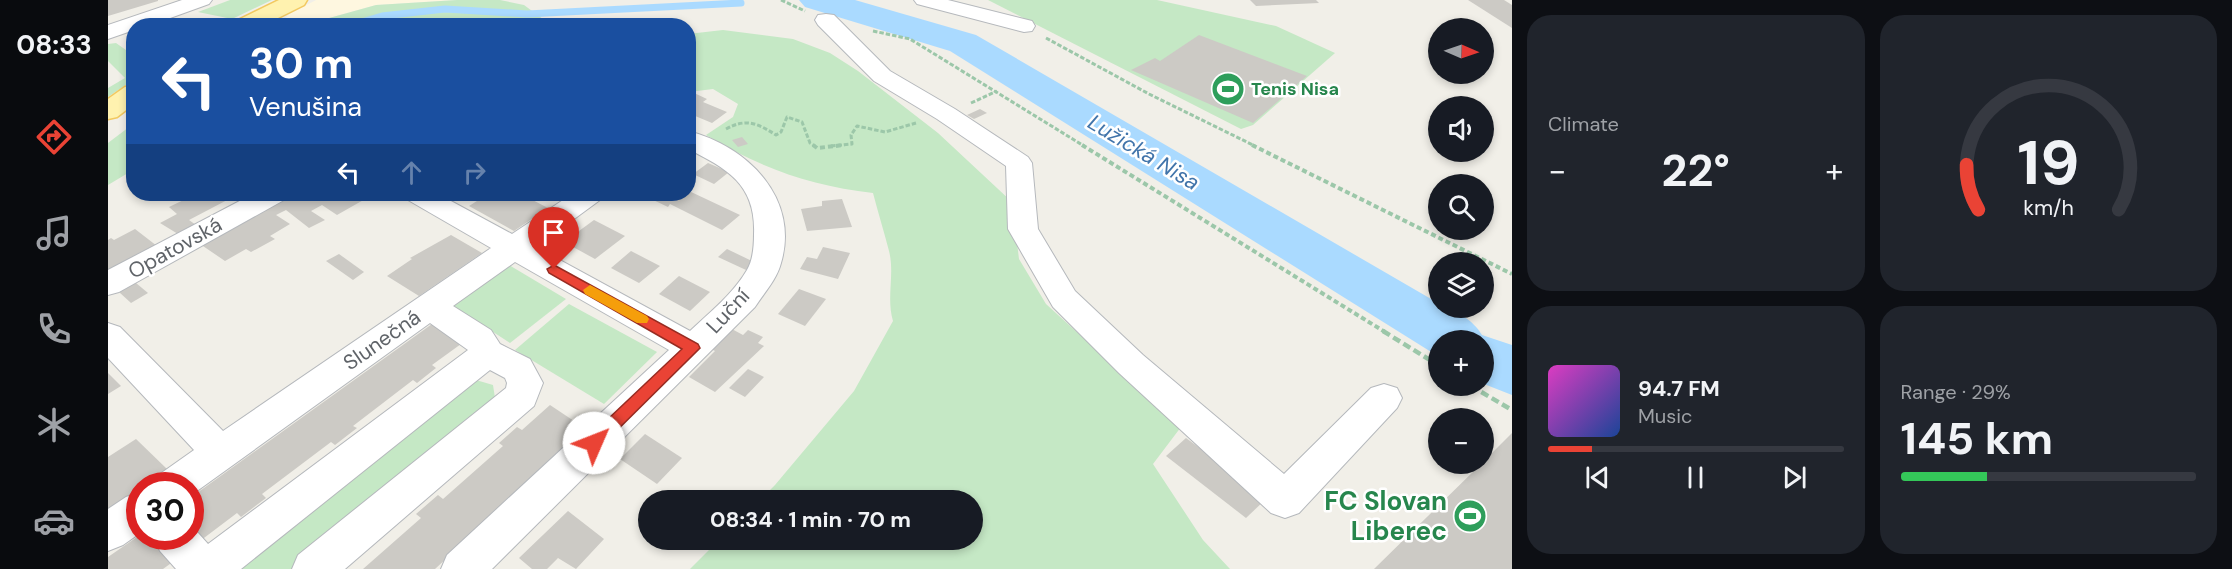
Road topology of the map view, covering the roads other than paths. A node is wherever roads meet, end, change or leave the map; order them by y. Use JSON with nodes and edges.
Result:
{"nodes":[{"id":1,"x":202,"y":0,"type":"edge"},
{"id":2,"x":296,"y":0,"type":"edge"},
{"id":3,"x":924,"y":0,"type":"edge"},
{"id":4,"x":148,"y":18,"type":"edge"},
{"id":5,"x":260,"y":18,"type":"edge"},
{"id":6,"x":826,"y":20,"type":"road end"},
{"id":7,"x":126,"y":26,"type":"edge"},
{"id":8,"x":1024,"y":26,"type":"road end"},
{"id":9,"x":108,"y":32,"type":"edge"},
{"id":10,"x":126,"y":98,"type":"edge"},
{"id":11,"x":108,"y":111,"type":"edge"},
{"id":12,"x":696,"y":143,"type":"edge"},
{"id":13,"x":261,"y":201,"type":"edge"},
{"id":14,"x":431,"y":201,"type":"edge"},
{"id":15,"x":580,"y":201,"type":"edge"},
{"id":16,"x":514,"y":247,"type":"junction"},
{"id":17,"x":108,"y":285,"type":"edge"},
{"id":18,"x":430,"y":307,"type":"junction"},
{"id":19,"x":108,"y":336,"type":"edge"},
{"id":20,"x":693,"y":348,"type":"junction"},
{"id":21,"x":488,"y":353,"type":"junction"},
{"id":22,"x":1384,"y":398,"type":"dead end"},
{"id":23,"x":221,"y":453,"type":"junction"},
{"id":24,"x":194,"y":472,"type":"edge"},
{"id":25,"x":126,"y":520,"type":"edge"},
{"id":26,"x":108,"y":532,"type":"edge"},
{"id":27,"x":188,"y":550,"type":"edge"},
{"id":28,"x":206,"y":569,"type":"edge"},
{"id":29,"x":313,"y":569,"type":"edge"},
{"id":30,"x":462,"y":569,"type":"edge"}],
"edges":[{"from":1,"to":4,"type":"street"},
{"from":2,"to":5,"type":"main road"},
{"from":3,"to":8,"type":"street"},
{"from":6,"to":22,"type":"street"},
{"from":7,"to":9,"type":"street"},
{"from":10,"to":11,"type":"main road"},
{"from":12,"to":20,"type":"street","name":"Luční"},
{"from":13,"to":17,"type":"street","name":"Opatovská"},
{"from":14,"to":16,"type":"street"},
{"from":15,"to":16,"type":"street","name":"Slunečná"},
{"from":16,"to":18,"type":"street","name":"Slunečná"},
{"from":16,"to":20,"type":"street"},
{"from":18,"to":21,"type":"street"},
{"from":18,"to":23,"type":"street","name":"Slunečná"},
{"from":19,"to":23,"type":"street"},
{"from":20,"to":30,"type":"street","name":"Luční"},
{"from":21,"to":28,"type":"street"},
{"from":21,"to":29,"type":"street"},
{"from":23,"to":24,"type":"street","name":"Slunečná"},
{"from":25,"to":26,"type":"street"},
{"from":27,"to":28,"type":"street"}]}
